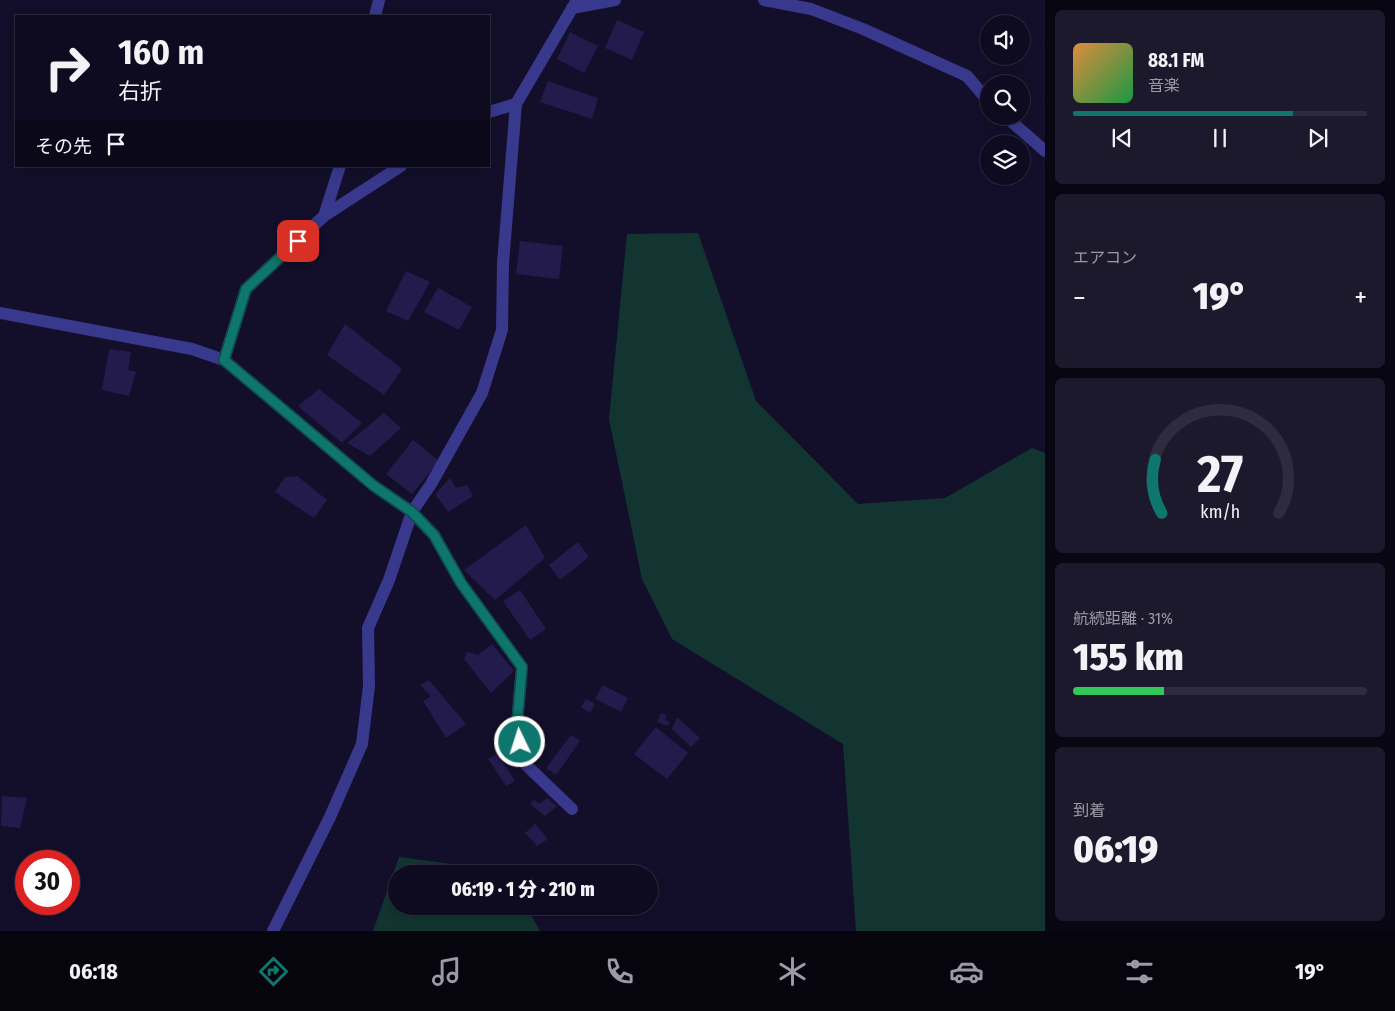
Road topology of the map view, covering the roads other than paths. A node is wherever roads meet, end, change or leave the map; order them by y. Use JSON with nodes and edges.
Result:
{"nodes":[{"id":1,"x":379,"y":0,"type":"edge"},
{"id":2,"x":615,"y":0,"type":"edge"},
{"id":3,"x":764,"y":0,"type":"edge"},
{"id":4,"x":574,"y":4,"type":"edge"},
{"id":5,"x":375,"y":15,"type":"edge"},
{"id":6,"x":980,"y":91,"type":"edge"},
{"id":7,"x":516,"y":104,"type":"junction"},
{"id":8,"x":490,"y":112,"type":"edge"},
{"id":9,"x":1015,"y":125,"type":"edge"},
{"id":10,"x":1045,"y":151,"type":"edge"},
{"id":11,"x":340,"y":167,"type":"edge"},
{"id":12,"x":398,"y":167,"type":"edge"},
{"id":13,"x":324,"y":216,"type":"junction"},
{"id":14,"x":0,"y":313,"type":"edge"},
{"id":15,"x":224,"y":360,"type":"junction"},
{"id":16,"x":412,"y":512,"type":"junction"},
{"id":17,"x":572,"y":809,"type":"dead end"},
{"id":18,"x":274,"y":931,"type":"edge"}],
"edges":[{"from":1,"to":5,"type":"street"},
{"from":2,"to":4,"type":"street"},
{"from":3,"to":6,"type":"street"},
{"from":4,"to":7,"type":"street"},
{"from":7,"to":8,"type":"street"},
{"from":7,"to":16,"type":"street"},
{"from":9,"to":10,"type":"street"},
{"from":11,"to":13,"type":"street"},
{"from":12,"to":13,"type":"street"},
{"from":13,"to":15,"type":"street"},
{"from":14,"to":15,"type":"street"},
{"from":15,"to":16,"type":"street"},
{"from":16,"to":17,"type":"street"},
{"from":16,"to":18,"type":"street"}]}
